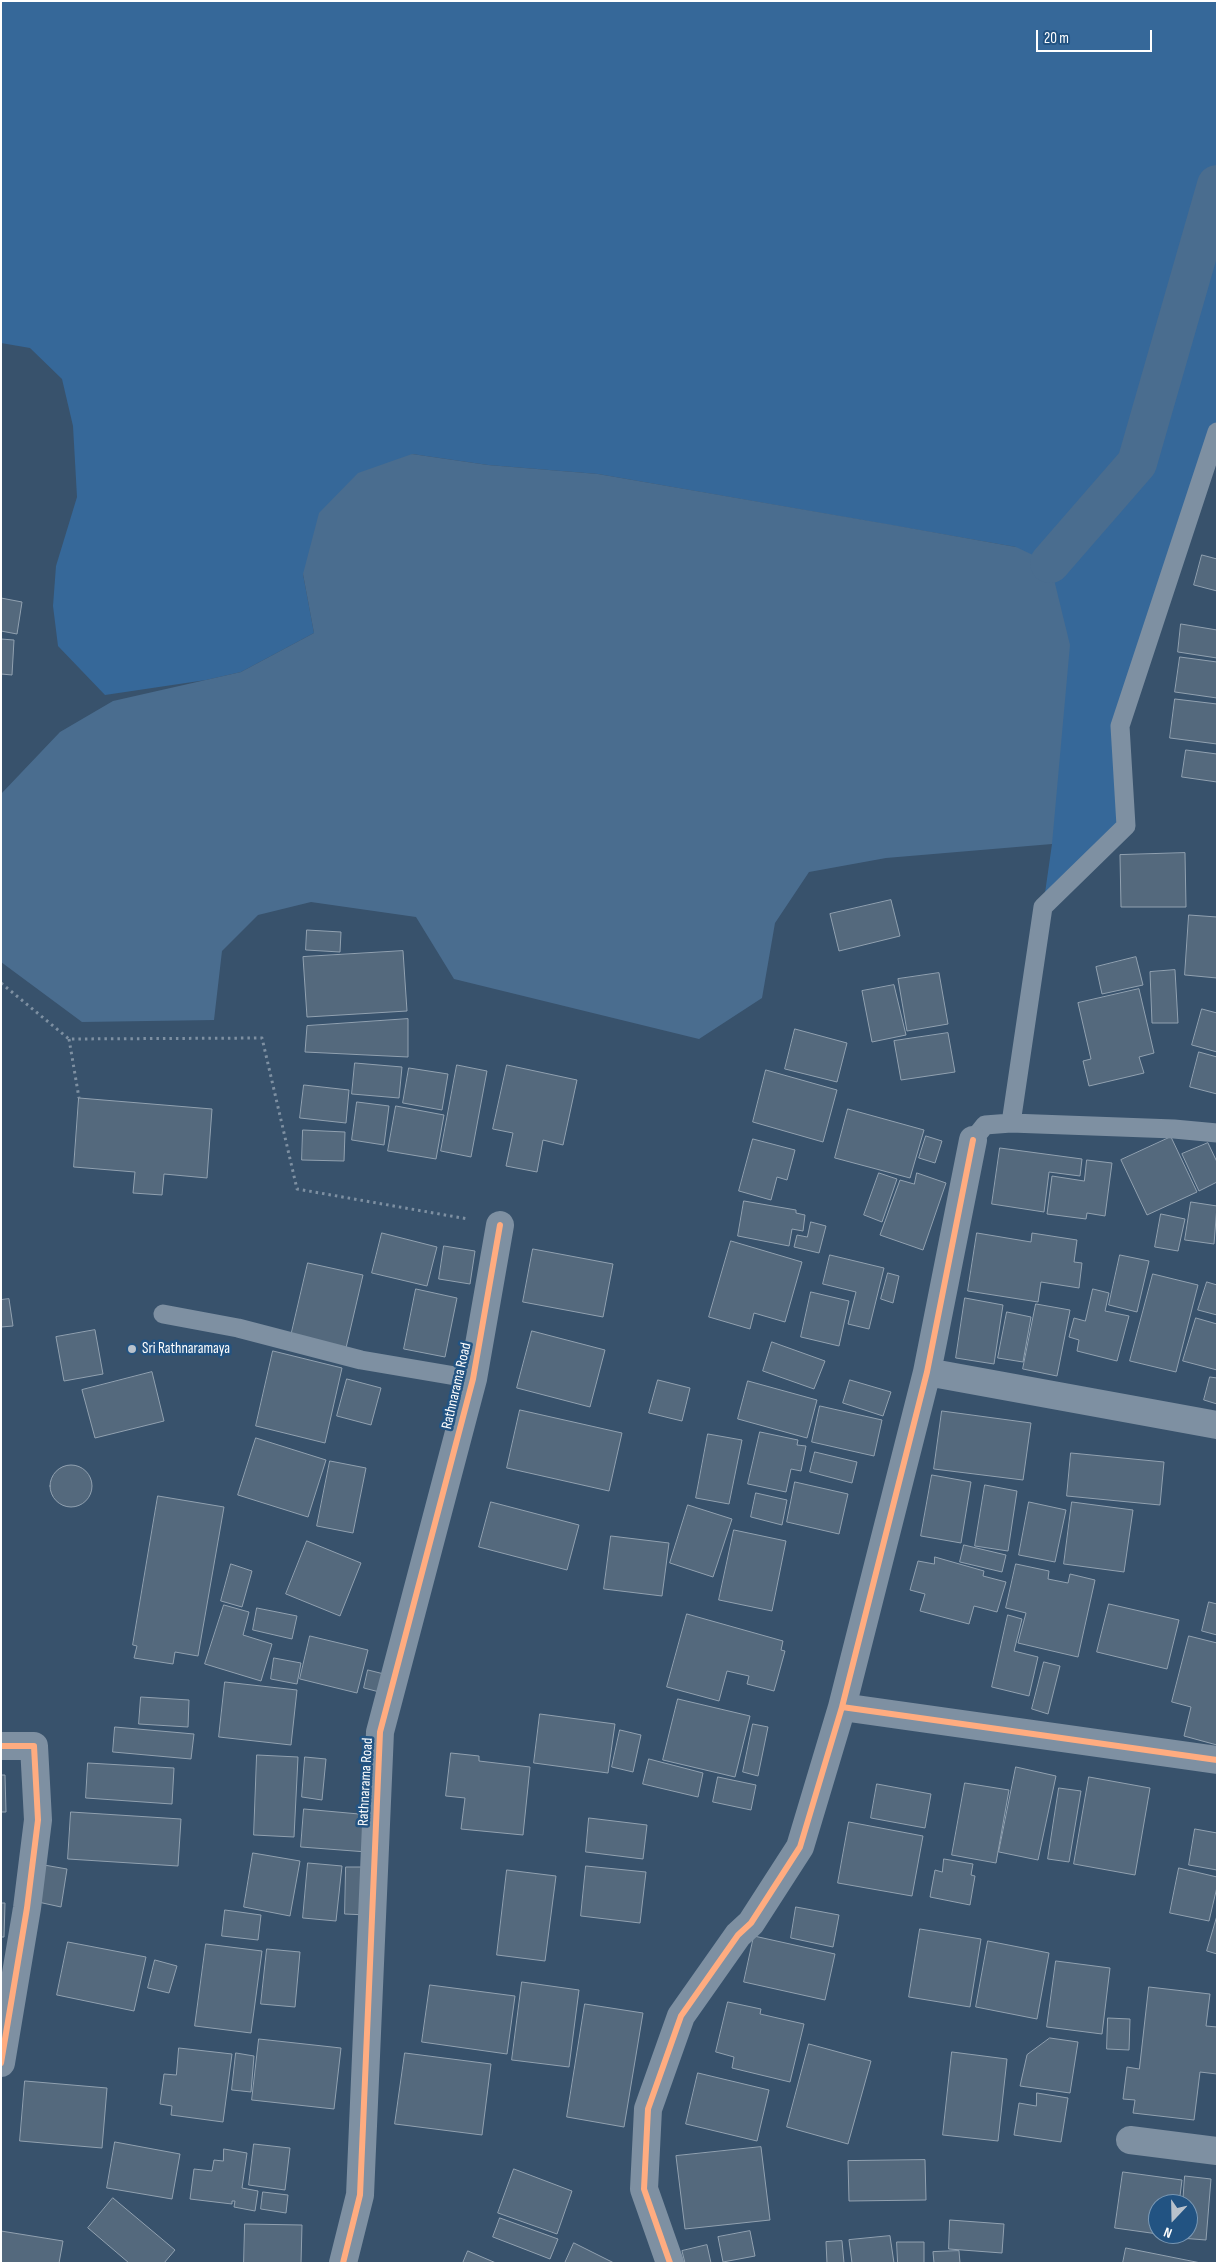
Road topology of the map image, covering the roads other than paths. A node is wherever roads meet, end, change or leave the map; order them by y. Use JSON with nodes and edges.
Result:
{"nodes":[{"id":1,"x":1217,"y":432,"type":"edge"},
{"id":2,"x":1011,"y":1123,"type":"junction"},
{"id":3,"x":1217,"y":1133,"type":"edge"},
{"id":4,"x":973,"y":1140,"type":"joint"},
{"id":5,"x":500,"y":1224,"type":"road end"},
{"id":6,"x":162,"y":1314,"type":"dead end"},
{"id":7,"x":927,"y":1372,"type":"junction"},
{"id":8,"x":473,"y":1379,"type":"junction"},
{"id":9,"x":1217,"y":1425,"type":"edge"},
{"id":10,"x":842,"y":1707,"type":"junction"},
{"id":11,"x":1,"y":1746,"type":"edge"},
{"id":12,"x":1217,"y":1760,"type":"edge"},
{"id":13,"x":1,"y":2063,"type":"edge"},
{"id":14,"x":1130,"y":2140,"type":"dead end"},
{"id":15,"x":1217,"y":2151,"type":"edge"},
{"id":16,"x":343,"y":2263,"type":"edge"},
{"id":17,"x":670,"y":2263,"type":"edge"}],
"edges":[{"from":1,"to":2,"type":"lane"},
{"from":2,"to":3,"type":"lane"},
{"from":2,"to":4,"type":"lane"},
{"from":4,"to":7,"type":"street"},
{"from":5,"to":8,"type":"street","name":"Rathnarama Road"},
{"from":6,"to":8,"type":"lane"},
{"from":7,"to":9,"type":"street"},
{"from":7,"to":10,"type":"street"},
{"from":8,"to":16,"type":"street","name":"Rathnarama Road"},
{"from":10,"to":12,"type":"street"},
{"from":10,"to":17,"type":"street"},
{"from":11,"to":13,"type":"street"},
{"from":14,"to":15,"type":"street"}]}
